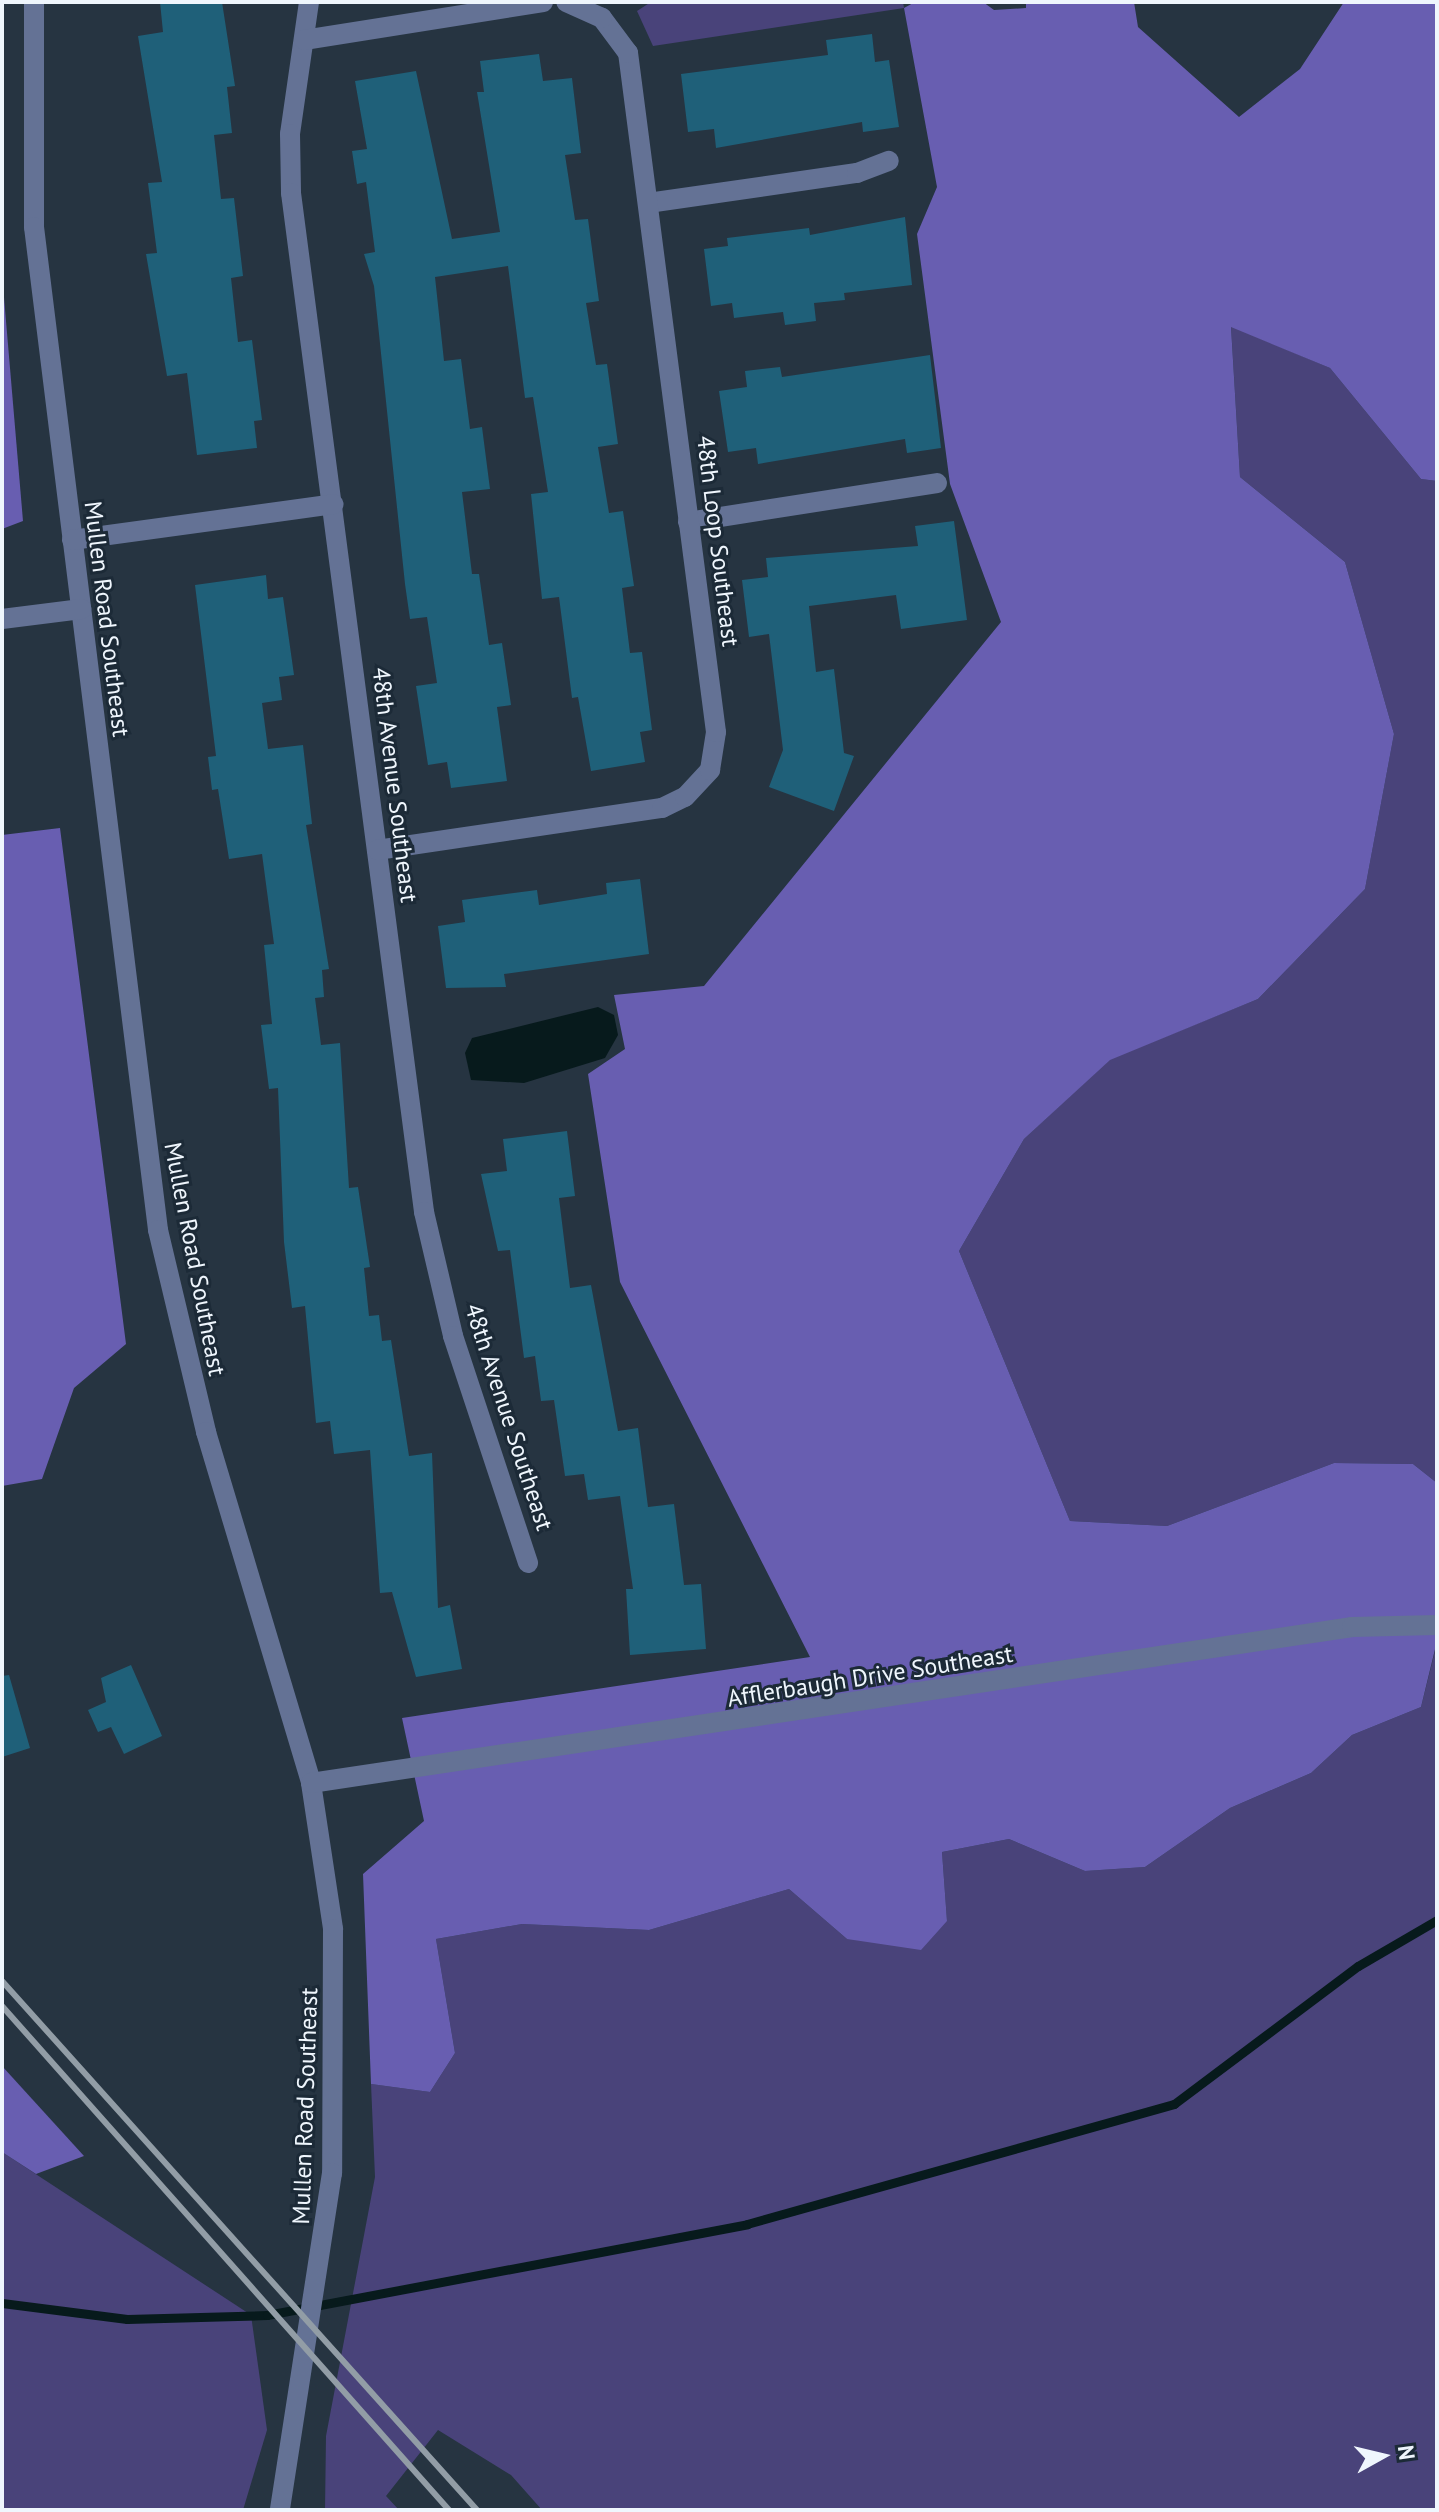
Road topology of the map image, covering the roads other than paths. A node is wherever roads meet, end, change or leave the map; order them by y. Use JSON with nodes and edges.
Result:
{"nodes":[{"id":1,"x":34,"y":2,"type":"edge"},
{"id":2,"x":309,"y":2,"type":"edge"},
{"id":3,"x":543,"y":2,"type":"edge"},
{"id":4,"x":566,"y":2,"type":"edge"},
{"id":5,"x":304,"y":40,"type":"junction"},
{"id":6,"x":889,"y":161,"type":"dead end"},
{"id":7,"x":648,"y":203,"type":"junction"},
{"id":8,"x":937,"y":483,"type":"dead end"},
{"id":9,"x":334,"y":504,"type":"junction"},
{"id":10,"x":688,"y":522,"type":"junction"},
{"id":11,"x":72,"y":540,"type":"junction"},
{"id":12,"x":81,"y":609,"type":"junction"},
{"id":13,"x":2,"y":619,"type":"edge"},
{"id":14,"x":377,"y":850,"type":"junction"},
{"id":15,"x":528,"y":1563,"type":"dead end"},
{"id":16,"x":1437,"y":1625,"type":"edge"},
{"id":17,"x":311,"y":1783,"type":"junction"},
{"id":18,"x":280,"y":2510,"type":"edge"}],
"edges":[{"from":1,"to":11,"type":"street","name":"Mullen Road Southeast"},
{"from":2,"to":5,"type":"street","name":"48th Avenue Southeast"},
{"from":3,"to":5,"type":"street"},
{"from":4,"to":7,"type":"street","name":"48th Loop Southeast"},
{"from":5,"to":9,"type":"street","name":"48th Avenue Southeast"},
{"from":6,"to":7,"type":"street"},
{"from":7,"to":10,"type":"street","name":"48th Loop Southeast"},
{"from":8,"to":10,"type":"street"},
{"from":9,"to":11,"type":"street"},
{"from":9,"to":14,"type":"street","name":"48th Avenue Southeast"},
{"from":10,"to":14,"type":"street","name":"48th Loop Southeast"},
{"from":11,"to":12,"type":"street","name":"Mullen Road Southeast"},
{"from":12,"to":13,"type":"street"},
{"from":12,"to":17,"type":"street","name":"Mullen Road Southeast"},
{"from":14,"to":15,"type":"street","name":"48th Avenue Southeast"},
{"from":16,"to":17,"type":"street","name":"Afflerbaugh Drive Southeast"},
{"from":17,"to":18,"type":"street","name":"Mullen Road Southeast"}]}
